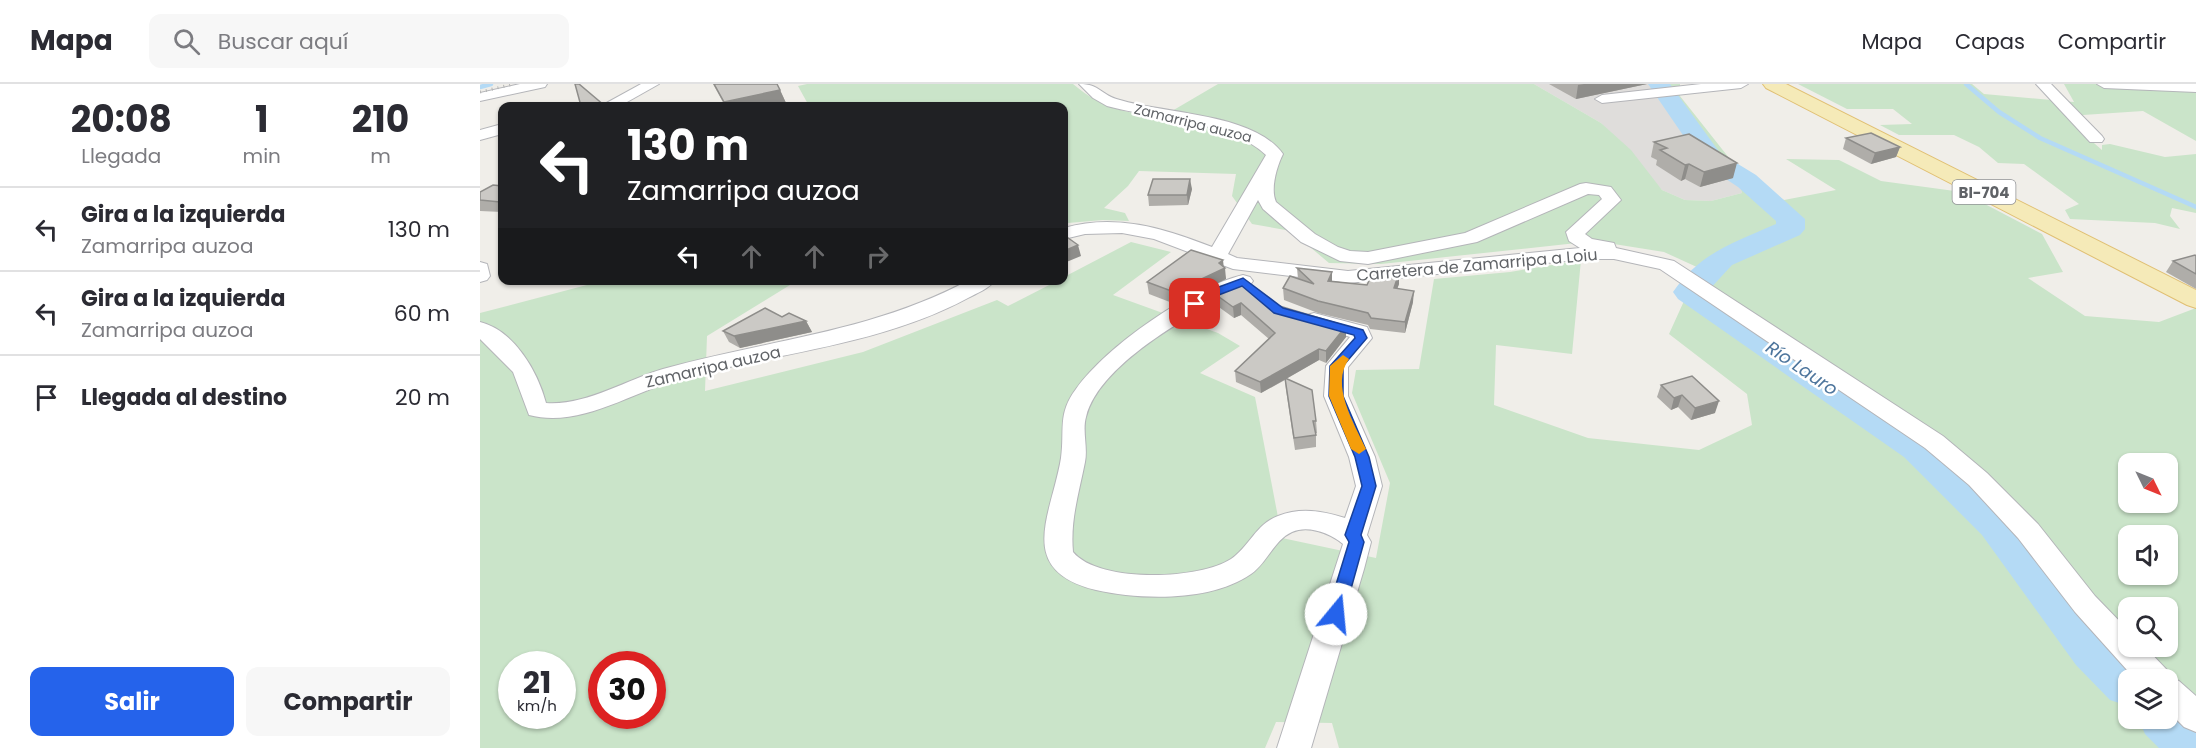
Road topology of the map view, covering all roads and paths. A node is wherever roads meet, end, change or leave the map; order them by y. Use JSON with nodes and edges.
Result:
{"nodes":[{"id":1,"x":540,"y":84,"type":"edge"},
{"id":2,"x":652,"y":84,"type":"edge"},
{"id":3,"x":1086,"y":84,"type":"edge"},
{"id":4,"x":1741,"y":84,"type":"edge"},
{"id":5,"x":1772,"y":84,"type":"edge"},
{"id":6,"x":2043,"y":84,"type":"edge"},
{"id":7,"x":2104,"y":84,"type":"edge"},
{"id":8,"x":486,"y":87,"type":"edge"},
{"id":9,"x":2196,"y":88,"type":"edge"},
{"id":10,"x":511,"y":90,"type":"junction"},
{"id":11,"x":480,"y":97,"type":"edge"},
{"id":12,"x":1602,"y":99,"type":"dead end"},
{"id":13,"x":618,"y":102,"type":"edge"},
{"id":14,"x":498,"y":130,"type":"edge"},
{"id":15,"x":480,"y":135,"type":"edge"},
{"id":16,"x":2096,"y":138,"type":"dead end"},
{"id":17,"x":1269,"y":165,"type":"junction"},
{"id":18,"x":1068,"y":233,"type":"edge"},
{"id":19,"x":1637,"y":257,"type":"junction"},
{"id":20,"x":480,"y":268,"type":"edge"},
{"id":21,"x":1239,"y":274,"type":"junction"},
{"id":22,"x":480,"y":276,"type":"edge"},
{"id":23,"x":977,"y":285,"type":"edge"},
{"id":24,"x":2196,"y":300,"type":"edge"},
{"id":25,"x":1289,"y":313,"type":"edge"},
{"id":26,"x":480,"y":328,"type":"edge"},
{"id":27,"x":1353,"y":535,"type":"junction"},
{"id":28,"x":2146,"y":669,"type":"edge"},
{"id":29,"x":2178,"y":700,"type":"edge"},
{"id":30,"x":2196,"y":717,"type":"edge"},
{"id":31,"x":1294,"y":748,"type":"edge"}],
"edges":[{"from":1,"to":10,"type":"street"},
{"from":2,"to":13,"type":"street"},
{"from":3,"to":17,"type":"street","name":"Zamarripa auzoa"},
{"from":4,"to":12,"type":"street"},
{"from":5,"to":24,"type":"main road","number":"BI-704"},
{"from":6,"to":16,"type":"street"},
{"from":7,"to":9,"type":"street"},
{"from":8,"to":10,"type":"street"},
{"from":10,"to":11,"type":"street"},
{"from":14,"to":15,"type":"street"},
{"from":17,"to":19,"type":"street"},
{"from":17,"to":21,"type":"street"},
{"from":18,"to":21,"type":"street"},
{"from":19,"to":21,"type":"street","name":"Carretera de Zamarripa a Loiu"},
{"from":19,"to":28,"type":"street","name":"Carretera de Zamarripa a Loiu"},
{"from":20,"to":22,"type":"street"},
{"from":21,"to":27,"type":"street"},
{"from":23,"to":26,"type":"street","name":"Zamarripa auzoa"},
{"from":25,"to":27,"type":"street"},
{"from":27,"to":31,"type":"street"},
{"from":29,"to":30,"type":"street"}]}
